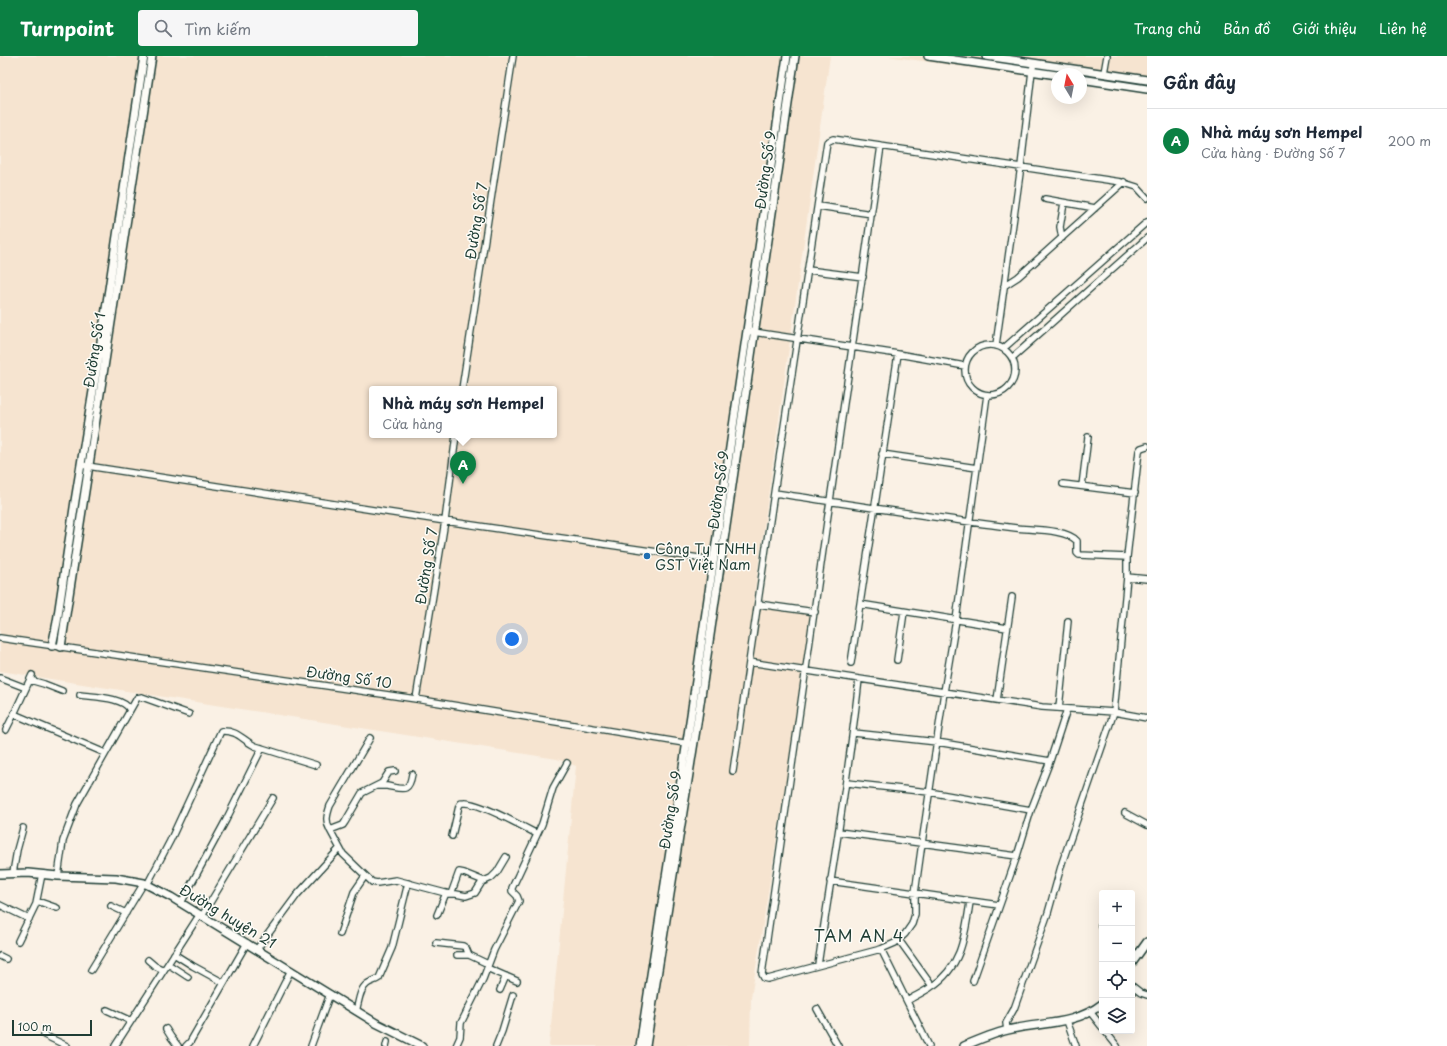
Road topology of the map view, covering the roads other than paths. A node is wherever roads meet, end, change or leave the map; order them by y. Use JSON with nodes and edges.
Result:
{"nodes":[{"id":1,"x":144,"y":56,"type":"edge"},
{"id":2,"x":152,"y":56,"type":"edge"},
{"id":3,"x":513,"y":56,"type":"edge"},
{"id":4,"x":787,"y":56,"type":"edge"},
{"id":5,"x":795,"y":56,"type":"edge"},
{"id":6,"x":928,"y":56,"type":"edge"},
{"id":7,"x":986,"y":56,"type":"edge"},
{"id":8,"x":1107,"y":56,"type":"edge"},
{"id":9,"x":1034,"y":63,"type":"junction"},
{"id":10,"x":1032,"y":71,"type":"junction"},
{"id":11,"x":1104,"y":73,"type":"junction"},
{"id":12,"x":1051,"y":74,"type":"edge"},
{"id":13,"x":1087,"y":80,"type":"edge"},
{"id":14,"x":1147,"y":80,"type":"edge"},
{"id":15,"x":1147,"y":88,"type":"edge"},
{"id":16,"x":881,"y":146,"type":"junction"},
{"id":17,"x":1021,"y":166,"type":"junction"},
{"id":18,"x":1124,"y":182,"type":"junction"},
{"id":19,"x":1147,"y":198,"type":"edge"},
{"id":20,"x":1045,"y":199,"type":"dead end"},
{"id":21,"x":1064,"y":203,"type":"junction"},
{"id":22,"x":818,"y":206,"type":"junction"},
{"id":23,"x":1095,"y":208,"type":"junction"},
{"id":24,"x":872,"y":214,"type":"junction"},
{"id":25,"x":1147,"y":222,"type":"edge"},
{"id":26,"x":1062,"y":238,"type":"junction"},
{"id":27,"x":1147,"y":238,"type":"edge"},
{"id":28,"x":808,"y":270,"type":"junction"},
{"id":29,"x":863,"y":277,"type":"junction"},
{"id":30,"x":1004,"y":286,"type":"junction"},
{"id":31,"x":751,"y":331,"type":"junction"},
{"id":32,"x":798,"y":338,"type":"junction"},
{"id":33,"x":996,"y":345,"type":"junction"},
{"id":34,"x":852,"y":347,"type":"junction"},
{"id":35,"x":1004,"y":348,"type":"junction"},
{"id":36,"x":898,"y":354,"type":"junction"},
{"id":37,"x":1012,"y":358,"type":"junction"},
{"id":38,"x":965,"y":366,"type":"junction"},
{"id":39,"x":462,"y":386,"type":"edge"},
{"id":40,"x":988,"y":395,"type":"junction"},
{"id":41,"x":1088,"y":437,"type":"dead end"},
{"id":42,"x":456,"y":438,"type":"edge"},
{"id":43,"x":1147,"y":446,"type":"edge"},
{"id":44,"x":882,"y":454,"type":"junction"},
{"id":45,"x":81,"y":465,"type":"junction"},
{"id":46,"x":90,"y":466,"type":"junction"},
{"id":47,"x":976,"y":468,"type":"junction"},
{"id":48,"x":1063,"y":484,"type":"dead end"},
{"id":49,"x":1082,"y":486,"type":"junction"},
{"id":50,"x":774,"y":493,"type":"junction"},
{"id":51,"x":1135,"y":493,"type":"junction"},
{"id":52,"x":830,"y":501,"type":"junction"},
{"id":53,"x":874,"y":509,"type":"junction"},
{"id":54,"x":445,"y":521,"type":"junction"},
{"id":55,"x":969,"y":522,"type":"junction"},
{"id":56,"x":1127,"y":557,"type":"junction"},
{"id":57,"x":712,"y":560,"type":"junction"},
{"id":58,"x":1127,"y":577,"type":"junction"},
{"id":59,"x":1147,"y":579,"type":"edge"},
{"id":60,"x":1012,"y":597,"type":"dead end"},
{"id":61,"x":758,"y":604,"type":"junction"},
{"id":62,"x":860,"y":604,"type":"junction"},
{"id":63,"x":815,"y":612,"type":"junction"},
{"id":64,"x":904,"y":612,"type":"junction"},
{"id":65,"x":956,"y":620,"type":"junction"},
{"id":66,"x":1068,"y":621,"type":"dead end"},
{"id":67,"x":1008,"y":628,"type":"junction"},
{"id":68,"x":0,"y":638,"type":"edge"},
{"id":69,"x":52,"y":646,"type":"junction"},
{"id":70,"x":61,"y":647,"type":"junction"},
{"id":71,"x":897,"y":660,"type":"dead end"},
{"id":72,"x":749,"y":662,"type":"junction"},
{"id":73,"x":851,"y":663,"type":"dead end"},
{"id":74,"x":804,"y":672,"type":"junction"},
{"id":75,"x":0,"y":678,"type":"edge"},
{"id":76,"x":859,"y":679,"type":"junction"},
{"id":77,"x":26,"y":688,"type":"junction"},
{"id":78,"x":62,"y":692,"type":"dead end"},
{"id":79,"x":944,"y":692,"type":"junction"},
{"id":80,"x":80,"y":695,"type":"dead end"},
{"id":81,"x":416,"y":699,"type":"junction"},
{"id":82,"x":997,"y":700,"type":"junction"},
{"id":83,"x":1059,"y":708,"type":"junction"},
{"id":84,"x":1067,"y":709,"type":"junction"},
{"id":85,"x":130,"y":710,"type":"junction"},
{"id":86,"x":1114,"y":712,"type":"junction"},
{"id":87,"x":14,"y":714,"type":"junction"},
{"id":88,"x":189,"y":714,"type":"dead end"},
{"id":89,"x":1147,"y":718,"type":"edge"},
{"id":90,"x":6,"y":730,"type":"dead end"},
{"id":91,"x":854,"y":733,"type":"junction"},
{"id":92,"x":370,"y":738,"type":"dead end"},
{"id":93,"x":937,"y":742,"type":"junction"},
{"id":94,"x":686,"y":743,"type":"junction"},
{"id":95,"x":694,"y":744,"type":"junction"},
{"id":96,"x":262,"y":748,"type":"junction"},
{"id":97,"x":105,"y":754,"type":"junction"},
{"id":98,"x":1050,"y":761,"type":"junction"},
{"id":99,"x":567,"y":763,"type":"dead end"},
{"id":100,"x":316,"y":765,"type":"dead end"},
{"id":101,"x":395,"y":770,"type":"dead end"},
{"id":102,"x":733,"y":771,"type":"dead end"},
{"id":103,"x":412,"y":774,"type":"dead end"},
{"id":104,"x":847,"y":783,"type":"junction"},
{"id":105,"x":377,"y":785,"type":"junction"},
{"id":106,"x":929,"y":792,"type":"junction"},
{"id":107,"x":273,"y":798,"type":"dead end"},
{"id":108,"x":1031,"y":810,"type":"junction"},
{"id":109,"x":1126,"y":813,"type":"dead end"},
{"id":110,"x":1147,"y":825,"type":"edge"},
{"id":111,"x":23,"y":828,"type":"dead end"},
{"id":112,"x":330,"y":830,"type":"junction"},
{"id":113,"x":839,"y":832,"type":"junction"},
{"id":114,"x":537,"y":834,"type":"junction"},
{"id":115,"x":452,"y":836,"type":"dead end"},
{"id":116,"x":922,"y":843,"type":"junction"},
{"id":117,"x":339,"y":849,"type":"junction"},
{"id":118,"x":1017,"y":856,"type":"junction"},
{"id":119,"x":506,"y":857,"type":"dead end"},
{"id":120,"x":13,"y":873,"type":"junction"},
{"id":121,"x":0,"y":874,"type":"edge"},
{"id":122,"x":42,"y":874,"type":"junction"},
{"id":123,"x":58,"y":876,"type":"junction"},
{"id":124,"x":365,"y":876,"type":"junction"},
{"id":125,"x":484,"y":881,"type":"junction"},
{"id":126,"x":830,"y":881,"type":"junction"},
{"id":127,"x":408,"y":883,"type":"junction"},
{"id":128,"x":145,"y":884,"type":"junction"},
{"id":129,"x":449,"y":893,"type":"junction"},
{"id":130,"x":915,"y":893,"type":"junction"},
{"id":131,"x":37,"y":901,"type":"junction"},
{"id":132,"x":970,"y":902,"type":"junction"},
{"id":133,"x":181,"y":903,"type":"junction"},
{"id":134,"x":0,"y":905,"type":"edge"},
{"id":135,"x":998,"y":905,"type":"junction"},
{"id":136,"x":111,"y":906,"type":"dead end"},
{"id":137,"x":57,"y":908,"type":"dead end"},
{"id":138,"x":126,"y":913,"type":"junction"},
{"id":139,"x":201,"y":915,"type":"junction"},
{"id":140,"x":437,"y":915,"type":"dead end"},
{"id":141,"x":29,"y":920,"type":"junction"},
{"id":142,"x":340,"y":934,"type":"dead end"},
{"id":143,"x":899,"y":940,"type":"junction"},
{"id":144,"x":18,"y":941,"type":"dead end"},
{"id":145,"x":247,"y":943,"type":"junction"},
{"id":146,"x":436,"y":943,"type":"dead end"},
{"id":147,"x":1146,"y":946,"type":"edge"},
{"id":148,"x":881,"y":948,"type":"junction"},
{"id":149,"x":257,"y":949,"type":"junction"},
{"id":150,"x":1135,"y":953,"type":"edge"},
{"id":151,"x":174,"y":954,"type":"junction"},
{"id":152,"x":457,"y":954,"type":"dead end"},
{"id":153,"x":469,"y":955,"type":"junction"},
{"id":154,"x":148,"y":960,"type":"dead end"},
{"id":155,"x":168,"y":964,"type":"junction"},
{"id":156,"x":818,"y":964,"type":"junction"},
{"id":157,"x":488,"y":966,"type":"junction"},
{"id":158,"x":91,"y":970,"type":"dead end"},
{"id":159,"x":164,"y":970,"type":"junction"},
{"id":160,"x":291,"y":970,"type":"junction"},
{"id":161,"x":506,"y":976,"type":"junction"},
{"id":162,"x":188,"y":977,"type":"dead end"},
{"id":163,"x":517,"y":981,"type":"dead end"},
{"id":164,"x":973,"y":981,"type":"dead end"},
{"id":165,"x":224,"y":983,"type":"junction"},
{"id":166,"x":932,"y":986,"type":"junction"},
{"id":167,"x":1135,"y":988,"type":"edge"},
{"id":168,"x":500,"y":990,"type":"dead end"},
{"id":169,"x":330,"y":994,"type":"junction"},
{"id":170,"x":513,"y":995,"type":"dead end"},
{"id":171,"x":1147,"y":995,"type":"edge"},
{"id":172,"x":907,"y":1001,"type":"junction"},
{"id":173,"x":1099,"y":1006,"type":"edge"},
{"id":174,"x":817,"y":1009,"type":"dead end"},
{"id":175,"x":107,"y":1010,"type":"dead end"},
{"id":176,"x":356,"y":1011,"type":"junction"},
{"id":177,"x":1091,"y":1013,"type":"junction"},
{"id":178,"x":1067,"y":1021,"type":"junction"},
{"id":179,"x":130,"y":1022,"type":"junction"},
{"id":180,"x":1099,"y":1023,"type":"edge"},
{"id":181,"x":166,"y":1029,"type":"dead end"},
{"id":182,"x":1007,"y":1030,"type":"junction"},
{"id":183,"x":1107,"y":1034,"type":"edge"},
{"id":184,"x":44,"y":1035,"type":"dead end"},
{"id":185,"x":67,"y":1046,"type":"edge"},
{"id":186,"x":115,"y":1046,"type":"edge"},
{"id":187,"x":178,"y":1046,"type":"edge"},
{"id":188,"x":186,"y":1046,"type":"edge"},
{"id":189,"x":253,"y":1046,"type":"edge"},
{"id":190,"x":311,"y":1046,"type":"edge"},
{"id":191,"x":422,"y":1046,"type":"edge"},
{"id":192,"x":456,"y":1046,"type":"edge"},
{"id":193,"x":496,"y":1046,"type":"edge"},
{"id":194,"x":640,"y":1046,"type":"edge"},
{"id":195,"x":646,"y":1046,"type":"edge"},
{"id":196,"x":838,"y":1046,"type":"edge"},
{"id":197,"x":929,"y":1046,"type":"edge"},
{"id":198,"x":964,"y":1046,"type":"edge"},
{"id":199,"x":1076,"y":1046,"type":"edge"},
{"id":200,"x":1117,"y":1046,"type":"edge"}],
"edges":[{"from":1,"to":45,"type":"street","name":"Đường Số 1"},
{"from":2,"to":46,"type":"street","name":"Đường Số 1"},
{"from":3,"to":39,"type":"street","name":"Đường Số 7"},
{"from":4,"to":31,"type":"street","name":"Đường Số 9"},
{"from":5,"to":31,"type":"street","name":"Đường Số 9"},
{"from":6,"to":10,"type":"street"},
{"from":7,"to":9,"type":"street"},
{"from":8,"to":11,"type":"street"},
{"from":9,"to":10,"type":"street"},
{"from":9,"to":11,"type":"street"},
{"from":10,"to":12,"type":"street"},
{"from":10,"to":17,"type":"street"},
{"from":11,"to":14,"type":"street"},
{"from":13,"to":15,"type":"street"},
{"from":16,"to":17,"type":"street"},
{"from":16,"to":22,"type":"street"},
{"from":16,"to":24,"type":"street"},
{"from":17,"to":18,"type":"street"},
{"from":17,"to":30,"type":"street"},
{"from":18,"to":19,"type":"street"},
{"from":18,"to":23,"type":"street"},
{"from":20,"to":21,"type":"street"},
{"from":21,"to":23,"type":"street"},
{"from":21,"to":26,"type":"street"},
{"from":22,"to":24,"type":"street"},
{"from":22,"to":28,"type":"street"},
{"from":23,"to":26,"type":"street"},
{"from":24,"to":29,"type":"street"},
{"from":25,"to":35,"type":"street"},
{"from":26,"to":30,"type":"street"},
{"from":27,"to":37,"type":"street"},
{"from":28,"to":29,"type":"street"},
{"from":28,"to":32,"type":"street"},
{"from":29,"to":34,"type":"street"},
{"from":30,"to":33,"type":"street"},
{"from":31,"to":32,"type":"street"},
{"from":31,"to":57,"type":"street","name":"Đường Số 9"},
{"from":31,"to":95,"type":"street","name":"Đường Số 9"},
{"from":32,"to":34,"type":"street"},
{"from":32,"to":50,"type":"street"},
{"from":33,"to":35,"type":"street"},
{"from":33,"to":38,"type":"street"},
{"from":34,"to":36,"type":"street"},
{"from":34,"to":52,"type":"street"},
{"from":35,"to":37,"type":"street"},
{"from":36,"to":38,"type":"street"},
{"from":36,"to":44,"type":"street"},
{"from":37,"to":40,"type":"street"},
{"from":38,"to":40,"type":"street"},
{"from":40,"to":47,"type":"street"},
{"from":41,"to":49,"type":"street"},
{"from":42,"to":54,"type":"street","name":"Đường Số 7"},
{"from":43,"to":51,"type":"street"},
{"from":44,"to":47,"type":"street"},
{"from":44,"to":53,"type":"street"},
{"from":45,"to":46,"type":"street"},
{"from":45,"to":69,"type":"street","name":"Đường Số 1"},
{"from":46,"to":54,"type":"street"},
{"from":46,"to":70,"type":"street","name":"Đường Số 1"},
{"from":47,"to":55,"type":"street"},
{"from":48,"to":49,"type":"street"},
{"from":49,"to":51,"type":"street"},
{"from":50,"to":52,"type":"street"},
{"from":50,"to":61,"type":"street"},
{"from":51,"to":56,"type":"street"},
{"from":52,"to":53,"type":"street"},
{"from":52,"to":63,"type":"street"},
{"from":53,"to":55,"type":"street"},
{"from":53,"to":62,"type":"street"},
{"from":54,"to":57,"type":"street"},
{"from":54,"to":81,"type":"street","name":"Đường Số 7"},
{"from":55,"to":56,"type":"street"},
{"from":55,"to":65,"type":"street"},
{"from":56,"to":58,"type":"street"},
{"from":57,"to":94,"type":"street","name":"Đường Số 9"},
{"from":58,"to":59,"type":"street"},
{"from":58,"to":86,"type":"street"},
{"from":60,"to":67,"type":"street"},
{"from":61,"to":63,"type":"street"},
{"from":61,"to":72,"type":"street"},
{"from":62,"to":64,"type":"street"},
{"from":62,"to":73,"type":"street"},
{"from":63,"to":74,"type":"street"},
{"from":64,"to":65,"type":"street"},
{"from":64,"to":71,"type":"street"},
{"from":65,"to":67,"type":"street"},
{"from":65,"to":79,"type":"street"},
{"from":66,"to":83,"type":"street"},
{"from":67,"to":82,"type":"street"},
{"from":68,"to":69,"type":"street","name":"Đường Số 10"},
{"from":69,"to":70,"type":"street","name":"Đường Số 10"},
{"from":70,"to":81,"type":"street","name":"Đường Số 10"},
{"from":72,"to":74,"type":"street"},
{"from":72,"to":102,"type":"street"},
{"from":74,"to":76,"type":"street"},
{"from":74,"to":156,"type":"street"},
{"from":75,"to":77,"type":"street"},
{"from":76,"to":79,"type":"street"},
{"from":76,"to":91,"type":"street"},
{"from":77,"to":78,"type":"street"},
{"from":77,"to":87,"type":"street"},
{"from":79,"to":82,"type":"street"},
{"from":79,"to":93,"type":"street"},
{"from":80,"to":85,"type":"street"},
{"from":81,"to":94,"type":"street","name":"Đường Số 10"},
{"from":82,"to":83,"type":"street"},
{"from":83,"to":84,"type":"street"},
{"from":84,"to":86,"type":"street"},
{"from":84,"to":98,"type":"street"},
{"from":85,"to":88,"type":"street"},
{"from":85,"to":97,"type":"street"},
{"from":86,"to":89,"type":"street"},
{"from":86,"to":182,"type":"street"},
{"from":87,"to":90,"type":"street"},
{"from":87,"to":97,"type":"street"},
{"from":91,"to":93,"type":"street"},
{"from":91,"to":104,"type":"street"},
{"from":92,"to":112,"type":"street"},
{"from":93,"to":98,"type":"street"},
{"from":93,"to":106,"type":"street"},
{"from":94,"to":95,"type":"street","name":"Đường Số 10"},
{"from":94,"to":194,"type":"street","name":"Đường Số 9"},
{"from":95,"to":195,"type":"street","name":"Đường Số 9"},
{"from":96,"to":100,"type":"street"},
{"from":96,"to":128,"type":"street"},
{"from":96,"to":133,"type":"street"},
{"from":97,"to":123,"type":"street"},
{"from":98,"to":108,"type":"street"},
{"from":99,"to":114,"type":"street"},
{"from":101,"to":105,"type":"street"},
{"from":103,"to":105,"type":"street"},
{"from":104,"to":106,"type":"street"},
{"from":104,"to":113,"type":"street"},
{"from":105,"to":112,"type":"street"},
{"from":106,"to":108,"type":"street"},
{"from":106,"to":116,"type":"street"},
{"from":107,"to":139,"type":"street"},
{"from":108,"to":118,"type":"street"},
{"from":109,"to":110,"type":"street"},
{"from":111,"to":120,"type":"street"},
{"from":112,"to":117,"type":"street"},
{"from":113,"to":116,"type":"street"},
{"from":113,"to":126,"type":"street"},
{"from":114,"to":115,"type":"street"},
{"from":114,"to":157,"type":"street"},
{"from":116,"to":118,"type":"street"},
{"from":116,"to":130,"type":"street"},
{"from":117,"to":124,"type":"street"},
{"from":117,"to":149,"type":"street"},
{"from":118,"to":135,"type":"street"},
{"from":119,"to":125,"type":"street"},
{"from":120,"to":121,"type":"street","name":"Đường huyện 21"},
{"from":120,"to":122,"type":"street","name":"Đường huyện 21"},
{"from":122,"to":123,"type":"street","name":"Đường huyện 21"},
{"from":122,"to":131,"type":"street"},
{"from":123,"to":128,"type":"street","name":"Đường huyện 21"},
{"from":124,"to":127,"type":"street"},
{"from":124,"to":142,"type":"street"},
{"from":125,"to":129,"type":"street"},
{"from":125,"to":129,"type":"street"},
{"from":126,"to":130,"type":"street"},
{"from":126,"to":156,"type":"street"},
{"from":127,"to":129,"type":"street"},
{"from":127,"to":176,"type":"street"},
{"from":128,"to":133,"type":"street","name":"Đường huyện 21"},
{"from":128,"to":138,"type":"street"},
{"from":129,"to":140,"type":"street"},
{"from":130,"to":132,"type":"street"},
{"from":130,"to":143,"type":"street"},
{"from":131,"to":137,"type":"street"},
{"from":131,"to":141,"type":"street"},
{"from":132,"to":135,"type":"street"},
{"from":132,"to":166,"type":"street"},
{"from":133,"to":139,"type":"street","name":"Đường huyện 21"},
{"from":134,"to":141,"type":"street"},
{"from":135,"to":164,"type":"street"},
{"from":136,"to":138,"type":"street"},
{"from":138,"to":158,"type":"street"},
{"from":139,"to":145,"type":"street","name":"Đường huyện 21"},
{"from":139,"to":151,"type":"street"},
{"from":141,"to":144,"type":"street"},
{"from":143,"to":148,"type":"street"},
{"from":143,"to":166,"type":"street"},
{"from":145,"to":149,"type":"street","name":"Đường huyện 21"},
{"from":145,"to":165,"type":"street"},
{"from":146,"to":153,"type":"street"},
{"from":147,"to":150,"type":"street"},
{"from":148,"to":156,"type":"street"},
{"from":148,"to":172,"type":"street"},
{"from":149,"to":160,"type":"street","name":"Đường huyện 21"},
{"from":151,"to":155,"type":"street"},
{"from":151,"to":165,"type":"street"},
{"from":152,"to":153,"type":"street"},
{"from":153,"to":157,"type":"street"},
{"from":154,"to":159,"type":"street"},
{"from":155,"to":159,"type":"street"},
{"from":155,"to":162,"type":"street"},
{"from":157,"to":161,"type":"street"},
{"from":157,"to":192,"type":"street"},
{"from":159,"to":179,"type":"street"},
{"from":160,"to":169,"type":"street","name":"Đường huyện 21"},
{"from":160,"to":189,"type":"street"},
{"from":161,"to":163,"type":"street"},
{"from":161,"to":168,"type":"street"},
{"from":165,"to":188,"type":"street"},
{"from":166,"to":172,"type":"street"},
{"from":167,"to":171,"type":"street"},
{"from":169,"to":176,"type":"street","name":"Đường huyện 21"},
{"from":169,"to":190,"type":"street"},
{"from":170,"to":193,"type":"street"},
{"from":172,"to":197,"type":"street"},
{"from":173,"to":177,"type":"street"},
{"from":174,"to":196,"type":"street"},
{"from":175,"to":179,"type":"street"},
{"from":176,"to":191,"type":"street","name":"Đường huyện 21"},
{"from":177,"to":178,"type":"street"},
{"from":177,"to":180,"type":"street"},
{"from":178,"to":182,"type":"street"},
{"from":178,"to":199,"type":"street"},
{"from":179,"to":186,"type":"street"},
{"from":181,"to":187,"type":"street"},
{"from":182,"to":198,"type":"street"},
{"from":183,"to":200,"type":"street"},
{"from":184,"to":185,"type":"street"}]}
